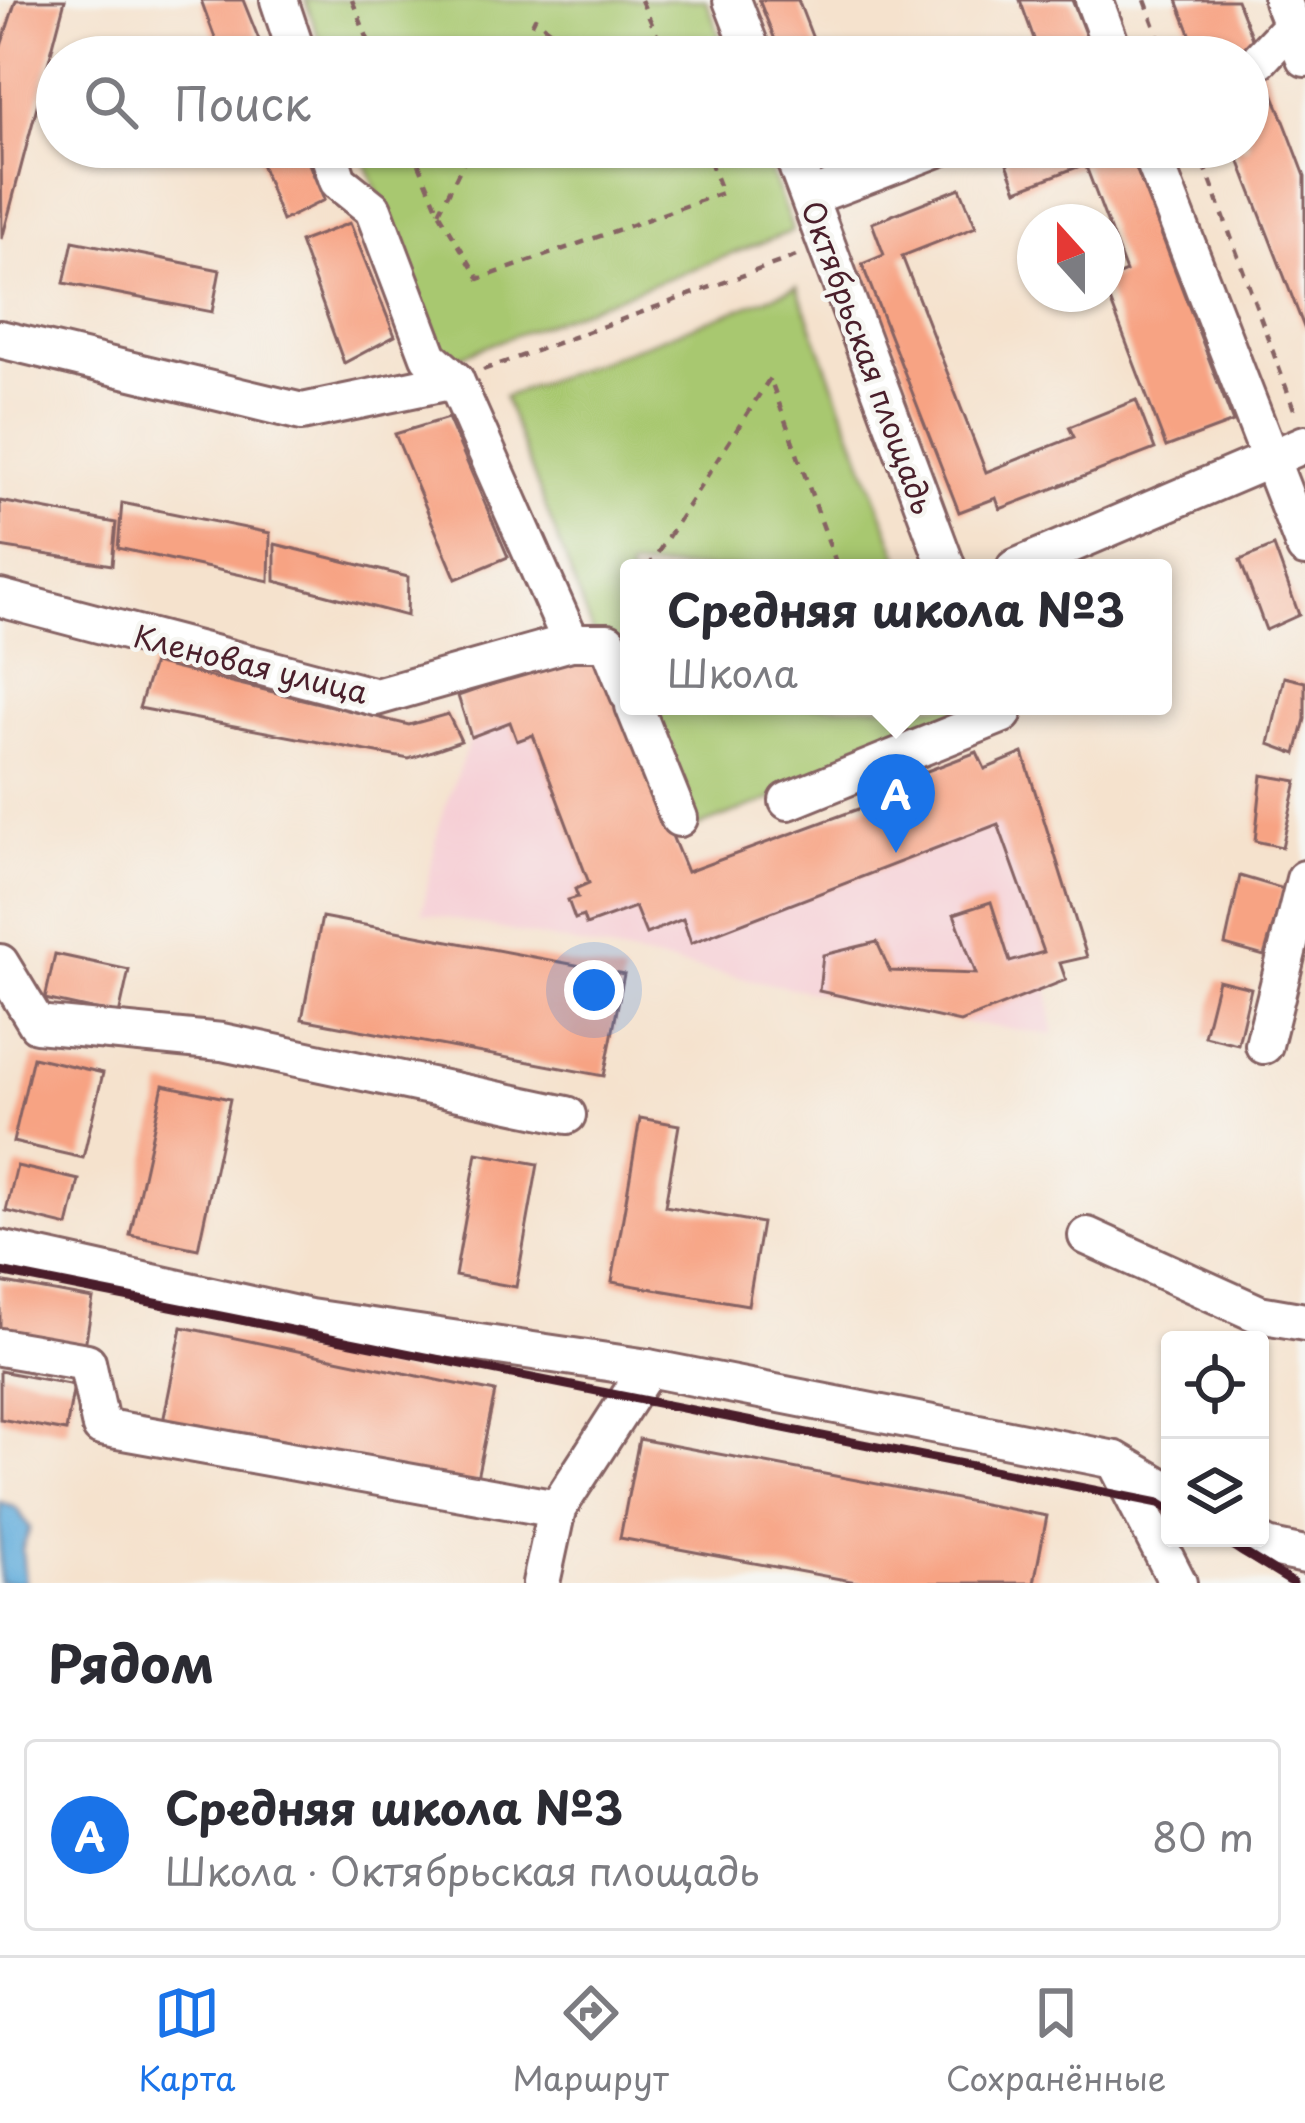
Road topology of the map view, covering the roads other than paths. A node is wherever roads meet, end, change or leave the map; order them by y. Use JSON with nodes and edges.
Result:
{"nodes":[{"id":1,"x":279,"y":0,"type":"edge"},
{"id":2,"x":731,"y":0,"type":"edge"},
{"id":3,"x":1094,"y":0,"type":"edge"},
{"id":4,"x":1293,"y":28,"type":"edge"},
{"id":5,"x":291,"y":36,"type":"edge"},
{"id":6,"x":746,"y":36,"type":"edge"},
{"id":7,"x":1107,"y":36,"type":"edge"},
{"id":8,"x":1269,"y":51,"type":"edge"},
{"id":9,"x":334,"y":168,"type":"edge"},
{"id":10,"x":799,"y":168,"type":"edge"},
{"id":11,"x":885,"y":168,"type":"edge"},
{"id":12,"x":1161,"y":168,"type":"edge"},
{"id":13,"x":810,"y":196,"type":"junction"},
{"id":14,"x":0,"y":339,"type":"edge"},
{"id":15,"x":454,"y":380,"type":"junction"},
{"id":16,"x":1301,"y":432,"type":"edge"},
{"id":17,"x":1270,"y":456,"type":"junction"},
{"id":18,"x":1305,"y":548,"type":"edge"},
{"id":19,"x":944,"y":559,"type":"edge"},
{"id":20,"x":1035,"y":559,"type":"edge"},
{"id":21,"x":0,"y":598,"type":"edge"},
{"id":22,"x":571,"y":642,"type":"junction"},
{"id":23,"x":620,"y":672,"type":"edge"},
{"id":24,"x":638,"y":715,"type":"edge"},
{"id":25,"x":1001,"y":715,"type":"edge"},
{"id":26,"x":788,"y":801,"type":"dead end"},
{"id":27,"x":679,"y":818,"type":"dead end"},
{"id":28,"x":1305,"y":879,"type":"edge"},
{"id":29,"x":0,"y":963,"type":"edge"},
{"id":30,"x":1264,"y":1046,"type":"dead end"},
{"id":31,"x":567,"y":1115,"type":"dead end"},
{"id":32,"x":1087,"y":1236,"type":"dead end"},
{"id":33,"x":0,"y":1249,"type":"edge"},
{"id":34,"x":1305,"y":1322,"type":"edge"},
{"id":35,"x":0,"y":1347,"type":"edge"},
{"id":36,"x":648,"y":1368,"type":"junction"},
{"id":37,"x":1115,"y":1460,"type":"junction"},
{"id":38,"x":1161,"y":1487,"type":"edge"},
{"id":39,"x":557,"y":1509,"type":"junction"},
{"id":40,"x":1267,"y":1547,"type":"edge"},
{"id":41,"x":1305,"y":1556,"type":"edge"},
{"id":42,"x":541,"y":1583,"type":"edge"},
{"id":43,"x":1178,"y":1583,"type":"edge"}],
"edges":[{"from":1,"to":5,"type":"street"},
{"from":2,"to":6,"type":"street"},
{"from":3,"to":7,"type":"street"},
{"from":4,"to":8,"type":"street"},
{"from":9,"to":15,"type":"street"},
{"from":10,"to":13,"type":"street","name":"Октябрьская площадь"},
{"from":11,"to":13,"type":"street"},
{"from":12,"to":17,"type":"street"},
{"from":13,"to":19,"type":"street","name":"Октябрьская площадь"},
{"from":14,"to":15,"type":"street"},
{"from":15,"to":22,"type":"street"},
{"from":16,"to":17,"type":"street"},
{"from":17,"to":18,"type":"street"},
{"from":17,"to":20,"type":"street"},
{"from":21,"to":22,"type":"street","name":"Кленовая улица"},
{"from":22,"to":23,"type":"street"},
{"from":24,"to":27,"type":"street"},
{"from":25,"to":26,"type":"street"},
{"from":28,"to":30,"type":"street"},
{"from":29,"to":31,"type":"street"},
{"from":32,"to":34,"type":"street"},
{"from":33,"to":36,"type":"street"},
{"from":35,"to":39,"type":"street"},
{"from":36,"to":37,"type":"street"},
{"from":36,"to":39,"type":"street"},
{"from":37,"to":38,"type":"street"},
{"from":37,"to":43,"type":"street"},
{"from":39,"to":42,"type":"street"},
{"from":40,"to":41,"type":"street"}]}
